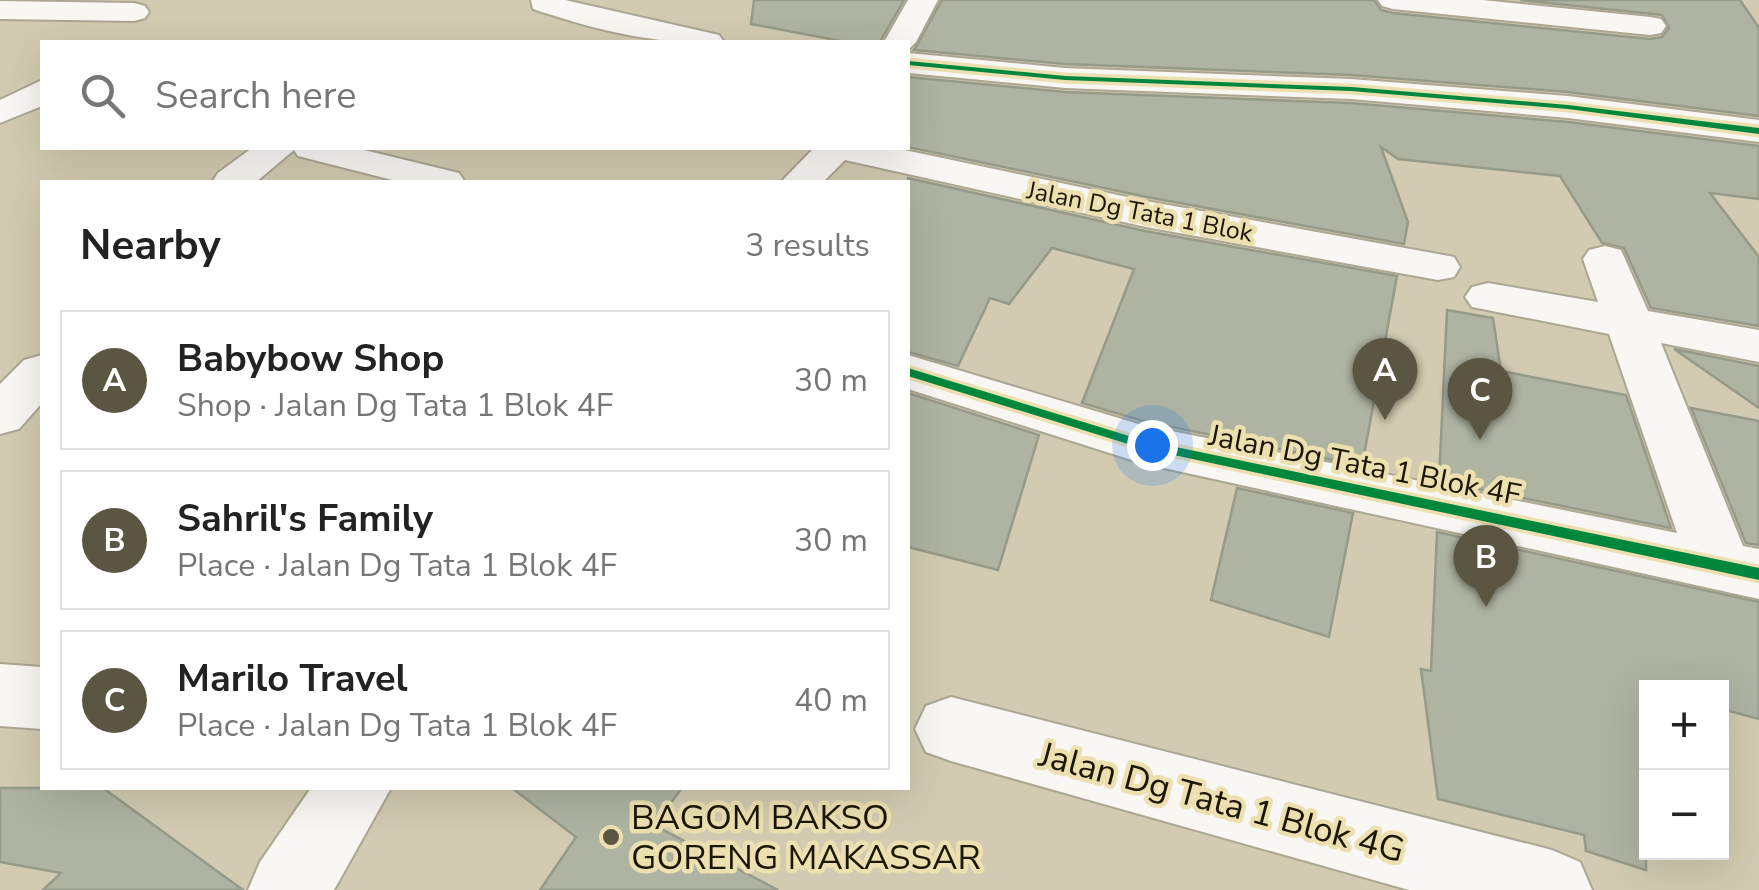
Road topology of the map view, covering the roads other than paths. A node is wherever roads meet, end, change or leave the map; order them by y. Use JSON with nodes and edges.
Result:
{"nodes":[{"id":1,"x":549,"y":0,"type":"edge"},
{"id":2,"x":923,"y":0,"type":"edge"},
{"id":3,"x":1393,"y":0,"type":"edge"},
{"id":4,"x":143,"y":6,"type":"edge"},
{"id":5,"x":0,"y":10,"type":"edge"},
{"id":6,"x":1650,"y":26,"type":"dead end"},
{"id":7,"x":118,"y":40,"type":"edge"},
{"id":8,"x":698,"y":40,"type":"edge"},
{"id":9,"x":901,"y":40,"type":"edge"},
{"id":10,"x":910,"y":64,"type":"edge"},
{"id":11,"x":40,"y":91,"type":"edge"},
{"id":12,"x":0,"y":112,"type":"edge"},
{"id":13,"x":1759,"y":131,"type":"edge"},
{"id":14,"x":273,"y":150,"type":"edge"},
{"id":15,"x":333,"y":150,"type":"edge"},
{"id":16,"x":833,"y":150,"type":"edge"},
{"id":17,"x":853,"y":150,"type":"edge"},
{"id":18,"x":235,"y":180,"type":"edge"},
{"id":19,"x":438,"y":180,"type":"edge"},
{"id":20,"x":803,"y":180,"type":"edge"},
{"id":21,"x":1606,"y":259,"type":"dead end"},
{"id":22,"x":1438,"y":267,"type":"dead end"},
{"id":23,"x":1488,"y":297,"type":"dead end"},
{"id":24,"x":1630,"y":322,"type":"junction"},
{"id":25,"x":1759,"y":346,"type":"edge"},
{"id":26,"x":910,"y":373,"type":"edge"},
{"id":27,"x":1739,"y":569,"type":"edge"},
{"id":28,"x":0,"y":695,"type":"edge"},
{"id":29,"x":40,"y":698,"type":"edge"},
{"id":30,"x":951,"y":730,"type":"dead end"},
{"id":31,"x":353,"y":790,"type":"edge"},
{"id":32,"x":288,"y":890,"type":"edge"},
{"id":33,"x":1552,"y":890,"type":"edge"}],
"edges":[{"from":1,"to":8,"type":"street"},
{"from":2,"to":9,"type":"street"},
{"from":3,"to":6,"type":"street"},
{"from":4,"to":5,"type":"street"},
{"from":4,"to":7,"type":"street"},
{"from":10,"to":13,"type":"street"},
{"from":11,"to":12,"type":"street"},
{"from":14,"to":18,"type":"street"},
{"from":15,"to":19,"type":"street"},
{"from":16,"to":20,"type":"street"},
{"from":17,"to":22,"type":"street","name":"Jalan Dg Tata 1 Blok"},
{"from":21,"to":24,"type":"street"},
{"from":23,"to":24,"type":"street"},
{"from":24,"to":25,"type":"street"},
{"from":24,"to":27,"type":"street"},
{"from":26,"to":27,"type":"street","name":"Jalan Dg Tata 1 Blok 4F"},
{"from":28,"to":29,"type":"street"},
{"from":30,"to":33,"type":"street","name":"Jalan Dg Tata 1 Blok 4G"},
{"from":31,"to":32,"type":"street"}]}
